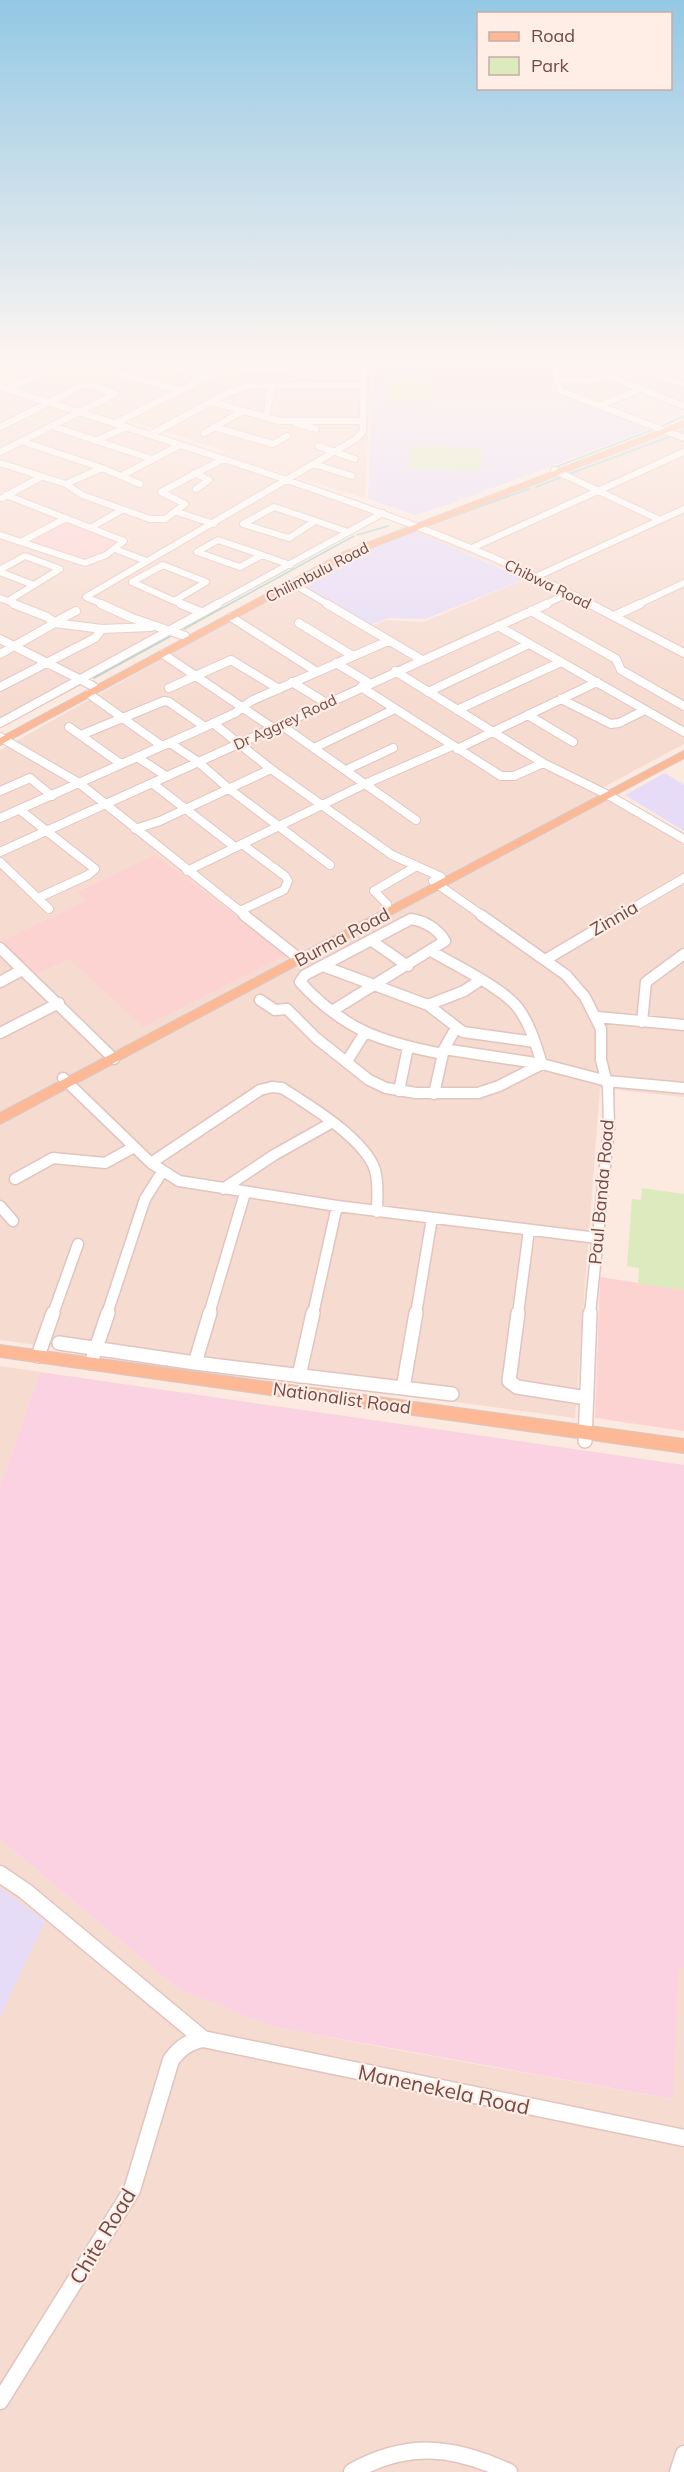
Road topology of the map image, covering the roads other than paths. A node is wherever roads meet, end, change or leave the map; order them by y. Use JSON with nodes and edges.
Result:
{"nodes":[{"id":1,"x":83,"y":476,"type":"edge"},
{"id":2,"x":126,"y":476,"type":"edge"},
{"id":3,"x":188,"y":476,"type":"edge"},
{"id":4,"x":201,"y":476,"type":"edge"},
{"id":5,"x":274,"y":476,"type":"edge"},
{"id":6,"x":295,"y":476,"type":"edge"},
{"id":7,"x":542,"y":476,"type":"edge"},
{"id":8,"x":566,"y":476,"type":"edge"},
{"id":9,"x":631,"y":476,"type":"edge"},
{"id":10,"x":41,"y":477,"type":"joint"},
{"id":11,"x":288,"y":481,"type":"junction"},
{"id":12,"x":66,"y":484,"type":"junction"},
{"id":13,"x":140,"y":484,"type":"dead end"},
{"id":14,"x":196,"y":489,"type":"dead end"},
{"id":15,"x":597,"y":492,"type":"junction"},
{"id":16,"x":3,"y":497,"type":"edge"},
{"id":17,"x":241,"y":509,"type":"junction"},
{"id":18,"x":684,"y":509,"type":"edge"},
{"id":19,"x":122,"y":510,"type":"junction"},
{"id":20,"x":177,"y":512,"type":"junction"},
{"id":21,"x":383,"y":513,"type":"junction"},
{"id":22,"x":256,"y":514,"type":"junction"},
{"id":23,"x":66,"y":518,"type":"junction"},
{"id":24,"x":660,"y":520,"type":"junction"},
{"id":25,"x":315,"y":521,"type":"junction"},
{"id":26,"x":214,"y":524,"type":"junction"},
{"id":27,"x":411,"y":525,"type":"junction"},
{"id":28,"x":92,"y":527,"type":"junction"},
{"id":29,"x":348,"y":532,"type":"junction"},
{"id":30,"x":0,"y":535,"type":"edge"},
{"id":31,"x":21,"y":542,"type":"junction"},
{"id":32,"x":472,"y":548,"type":"junction"},
{"id":33,"x":115,"y":549,"type":"junction"},
{"id":34,"x":58,"y":554,"type":"junction"},
{"id":35,"x":263,"y":555,"type":"junction"},
{"id":36,"x":146,"y":561,"type":"junction"},
{"id":37,"x":44,"y":562,"type":"junction"},
{"id":38,"x":290,"y":565,"type":"junction"},
{"id":39,"x":130,"y":570,"type":"junction"},
{"id":40,"x":0,"y":571,"type":"edge"},
{"id":41,"x":142,"y":576,"type":"junction"},
{"id":42,"x":538,"y":576,"type":"junction"},
{"id":43,"x":292,"y":583,"type":"junction"},
{"id":44,"x":684,"y":583,"type":"edge"},
{"id":45,"x":34,"y":585,"type":"junction"},
{"id":46,"x":570,"y":593,"type":"junction"},
{"id":47,"x":0,"y":598,"type":"edge"},
{"id":48,"x":8,"y":601,"type":"junction"},
{"id":49,"x":174,"y":601,"type":"junction"},
{"id":50,"x":76,"y":611,"type":"dead end"},
{"id":51,"x":531,"y":611,"type":"junction"},
{"id":52,"x":201,"y":612,"type":"junction"},
{"id":53,"x":614,"y":616,"type":"junction"},
{"id":54,"x":231,"y":617,"type":"junction"},
{"id":55,"x":55,"y":623,"type":"junction"},
{"id":56,"x":299,"y":623,"type":"dead end"},
{"id":57,"x":498,"y":626,"type":"junction"},
{"id":58,"x":154,"y":627,"type":"junction"},
{"id":59,"x":102,"y":629,"type":"junction"},
{"id":60,"x":171,"y":630,"type":"junction"},
{"id":61,"x":185,"y":636,"type":"junction"},
{"id":62,"x":0,"y":639,"type":"edge"},
{"id":63,"x":388,"y":641,"type":"junction"},
{"id":64,"x":529,"y":644,"type":"junction"},
{"id":65,"x":15,"y":646,"type":"junction"},
{"id":66,"x":684,"y":653,"type":"edge"},
{"id":67,"x":0,"y":654,"type":"edge"},
{"id":68,"x":163,"y":654,"type":"junction"},
{"id":69,"x":353,"y":656,"type":"junction"},
{"id":70,"x":422,"y":660,"type":"junction"},
{"id":71,"x":561,"y":662,"type":"junction"},
{"id":72,"x":46,"y":663,"type":"junction"},
{"id":73,"x":336,"y":663,"type":"junction"},
{"id":74,"x":395,"y":671,"type":"junction"},
{"id":75,"x":317,"y":672,"type":"junction"},
{"id":76,"x":196,"y":676,"type":"junction"},
{"id":77,"x":80,"y":680,"type":"junction"},
{"id":78,"x":292,"y":682,"type":"junction"},
{"id":79,"x":597,"y":682,"type":"junction"},
{"id":80,"x":369,"y":683,"type":"junction"},
{"id":81,"x":0,"y":687,"type":"edge"},
{"id":82,"x":361,"y":687,"type":"junction"},
{"id":83,"x":169,"y":688,"type":"dead end"},
{"id":84,"x":279,"y":689,"type":"junction"},
{"id":85,"x":91,"y":690,"type":"junction"},
{"id":86,"x":428,"y":692,"type":"junction"},
{"id":87,"x":561,"y":699,"type":"junction"},
{"id":88,"x":327,"y":703,"type":"junction"},
{"id":89,"x":242,"y":706,"type":"junction"},
{"id":90,"x":684,"y":706,"type":"edge"},
{"id":91,"x":395,"y":709,"type":"junction"},
{"id":92,"x":457,"y":710,"type":"junction"},
{"id":93,"x":645,"y":710,"type":"junction"},
{"id":94,"x":528,"y":715,"type":"junction"},
{"id":95,"x":121,"y":717,"type":"junction"},
{"id":96,"x":0,"y":723,"type":"edge"},
{"id":97,"x":209,"y":725,"type":"junction"},
{"id":98,"x":277,"y":726,"type":"junction"},
{"id":99,"x":69,"y":727,"type":"dead end"},
{"id":100,"x":684,"y":732,"type":"edge"},
{"id":101,"x":492,"y":733,"type":"junction"},
{"id":102,"x":81,"y":735,"type":"junction"},
{"id":103,"x":1,"y":739,"type":"edge"},
{"id":104,"x":573,"y":742,"type":"dead end"},
{"id":105,"x":166,"y":744,"type":"junction"},
{"id":106,"x":240,"y":744,"type":"junction"},
{"id":107,"x":314,"y":748,"type":"junction"},
{"id":108,"x":393,"y":748,"type":"dead end"},
{"id":109,"x":454,"y":748,"type":"junction"},
{"id":110,"x":684,"y":748,"type":"edge"},
{"id":111,"x":684,"y":754,"type":"edge"},
{"id":112,"x":137,"y":757,"type":"junction"},
{"id":113,"x":197,"y":761,"type":"junction"},
{"id":114,"x":543,"y":763,"type":"junction"},
{"id":115,"x":120,"y":764,"type":"junction"},
{"id":116,"x":271,"y":769,"type":"junction"},
{"id":117,"x":346,"y":770,"type":"junction"},
{"id":118,"x":166,"y":776,"type":"junction"},
{"id":119,"x":79,"y":783,"type":"junction"},
{"id":120,"x":152,"y":783,"type":"junction"},
{"id":121,"x":365,"y":784,"type":"junction"},
{"id":122,"x":228,"y":788,"type":"junction"},
{"id":123,"x":0,"y":790,"type":"edge"},
{"id":124,"x":605,"y":794,"type":"junction"},
{"id":125,"x":52,"y":796,"type":"junction"},
{"id":126,"x":105,"y":804,"type":"junction"},
{"id":127,"x":322,"y":805,"type":"junction"},
{"id":128,"x":186,"y":808,"type":"junction"},
{"id":129,"x":20,"y":810,"type":"junction"},
{"id":130,"x":0,"y":818,"type":"edge"},
{"id":131,"x":416,"y":820,"type":"dead end"},
{"id":132,"x":279,"y":826,"type":"junction"},
{"id":133,"x":135,"y":829,"type":"junction"},
{"id":134,"x":47,"y":831,"type":"junction"},
{"id":135,"x":684,"y":839,"type":"edge"},
{"id":136,"x":238,"y":845,"type":"junction"},
{"id":137,"x":0,"y":852,"type":"edge"},
{"id":138,"x":0,"y":862,"type":"edge"},
{"id":139,"x":330,"y":865,"type":"dead end"},
{"id":140,"x":415,"y":867,"type":"junction"},
{"id":141,"x":187,"y":871,"type":"junction"},
{"id":142,"x":684,"y":878,"type":"edge"},
{"id":143,"x":438,"y":881,"type":"junction"},
{"id":144,"x":38,"y":898,"type":"junction"},
{"id":145,"x":387,"y":904,"type":"junction"},
{"id":146,"x":49,"y":909,"type":"dead end"},
{"id":147,"x":240,"y":911,"type":"junction"},
{"id":148,"x":372,"y":941,"type":"junction"},
{"id":149,"x":0,"y":948,"type":"edge"},
{"id":150,"x":431,"y":951,"type":"junction"},
{"id":151,"x":684,"y":954,"type":"edge"},
{"id":152,"x":298,"y":957,"type":"junction"},
{"id":153,"x":545,"y":960,"type":"junction"},
{"id":154,"x":323,"y":966,"type":"junction"},
{"id":155,"x":408,"y":966,"type":"junction"},
{"id":156,"x":22,"y":970,"type":"junction"},
{"id":157,"x":478,"y":981,"type":"junction"},
{"id":158,"x":0,"y":982,"type":"edge"},
{"id":159,"x":375,"y":985,"type":"junction"},
{"id":160,"x":260,"y":1000,"type":"dead end"},
{"id":161,"x":59,"y":1003,"type":"junction"},
{"id":162,"x":428,"y":1005,"type":"junction"},
{"id":163,"x":332,"y":1011,"type":"junction"},
{"id":164,"x":597,"y":1017,"type":"junction"},
{"id":165,"x":642,"y":1022,"type":"junction"},
{"id":166,"x":684,"y":1025,"type":"edge"},
{"id":167,"x":456,"y":1028,"type":"junction"},
{"id":168,"x":0,"y":1033,"type":"edge"},
{"id":169,"x":364,"y":1034,"type":"junction"},
{"id":170,"x":535,"y":1042,"type":"junction"},
{"id":171,"x":408,"y":1047,"type":"junction"},
{"id":172,"x":444,"y":1052,"type":"junction"},
{"id":173,"x":111,"y":1056,"type":"junction"},
{"id":174,"x":347,"y":1061,"type":"junction"},
{"id":175,"x":542,"y":1064,"type":"junction"},
{"id":176,"x":66,"y":1080,"type":"junction"},
{"id":177,"x":607,"y":1081,"type":"junction"},
{"id":178,"x":684,"y":1088,"type":"edge"},
{"id":179,"x":399,"y":1091,"type":"junction"},
{"id":180,"x":434,"y":1094,"type":"junction"},
{"id":181,"x":0,"y":1112,"type":"edge"},
{"id":182,"x":0,"y":1119,"type":"edge"},
{"id":183,"x":331,"y":1123,"type":"junction"},
{"id":184,"x":134,"y":1147,"type":"junction"},
{"id":185,"x":151,"y":1163,"type":"junction"},
{"id":186,"x":162,"y":1172,"type":"junction"},
{"id":187,"x":15,"y":1179,"type":"dead end"},
{"id":188,"x":222,"y":1190,"type":"junction"},
{"id":189,"x":245,"y":1193,"type":"junction"},
{"id":190,"x":0,"y":1206,"type":"edge"},
{"id":191,"x":337,"y":1206,"type":"junction"},
{"id":192,"x":377,"y":1212,"type":"junction"},
{"id":193,"x":432,"y":1218,"type":"junction"},
{"id":194,"x":13,"y":1221,"type":"dead end"},
{"id":195,"x":529,"y":1230,"type":"junction"},
{"id":196,"x":597,"y":1238,"type":"junction"},
{"id":197,"x":78,"y":1244,"type":"dead end"},
{"id":198,"x":59,"y":1342,"type":"dead end"},
{"id":199,"x":96,"y":1347,"type":"junction"},
{"id":200,"x":0,"y":1351,"type":"edge"},
{"id":201,"x":38,"y":1356,"type":"junction"},
{"id":202,"x":0,"y":1360,"type":"edge"},
{"id":203,"x":91,"y":1363,"type":"junction"},
{"id":204,"x":195,"y":1363,"type":"junction"},
{"id":205,"x":298,"y":1376,"type":"junction"},
{"id":206,"x":403,"y":1388,"type":"junction"},
{"id":207,"x":452,"y":1394,"type":"dead end"},
{"id":208,"x":587,"y":1398,"type":"junction"},
{"id":209,"x":585,"y":1436,"type":"junction"},
{"id":210,"x":684,"y":1446,"type":"edge"},
{"id":211,"x":684,"y":1455,"type":"edge"},
{"id":212,"x":0,"y":1874,"type":"edge"},
{"id":213,"x":203,"y":2039,"type":"junction"},
{"id":214,"x":684,"y":2138,"type":"edge"},
{"id":215,"x":0,"y":2401,"type":"edge"},
{"id":216,"x":684,"y":2454,"type":"edge"},
{"id":217,"x":352,"y":2472,"type":"edge"},
{"id":218,"x":510,"y":2472,"type":"edge"},
{"id":219,"x":678,"y":2472,"type":"edge"}],
"edges":[{"from":1,"to":12,"type":"street"},
{"from":2,"to":13,"type":"street"},
{"from":3,"to":20,"type":"street"},
{"from":4,"to":14,"type":"street"},
{"from":5,"to":11,"type":"street","name":"Chibwa Road"},
{"from":6,"to":11,"type":"street"},
{"from":7,"to":27,"type":"main road","name":"Chilimbulu Road"},
{"from":8,"to":15,"type":"street"},
{"from":9,"to":15,"type":"street"},
{"from":10,"to":12,"type":"street"},
{"from":10,"to":16,"type":"street"},
{"from":11,"to":17,"type":"street"},
{"from":11,"to":21,"type":"street","name":"Chibwa Road"},
{"from":12,"to":19,"type":"street"},
{"from":15,"to":24,"type":"street"},
{"from":15,"to":32,"type":"street"},
{"from":16,"to":23,"type":"street"},
{"from":17,"to":22,"type":"street"},
{"from":17,"to":26,"type":"street"},
{"from":18,"to":24,"type":"street"},
{"from":19,"to":20,"type":"street"},
{"from":19,"to":28,"type":"street"},
{"from":20,"to":26,"type":"street"},
{"from":21,"to":27,"type":"street","name":"Chibwa Road"},
{"from":21,"to":29,"type":"street"},
{"from":22,"to":25,"type":"street"},
{"from":22,"to":25,"type":"street"},
{"from":23,"to":28,"type":"street"},
{"from":23,"to":31,"type":"street"},
{"from":24,"to":42,"type":"street"},
{"from":25,"to":29,"type":"street"},
{"from":26,"to":36,"type":"street"},
{"from":27,"to":32,"type":"street","name":"Chibwa Road"},
{"from":27,"to":43,"type":"main road","name":"Chilimbulu Road"},
{"from":27,"to":61,"type":"main road","name":"Chilimbulu Road"},
{"from":28,"to":33,"type":"street"},
{"from":29,"to":38,"type":"street"},
{"from":30,"to":31,"type":"street"},
{"from":31,"to":34,"type":"street"},
{"from":32,"to":42,"type":"street","name":"Chibwa Road"},
{"from":33,"to":34,"type":"street"},
{"from":33,"to":36,"type":"street"},
{"from":34,"to":37,"type":"street"},
{"from":35,"to":35,"type":"street"},
{"from":35,"to":38,"type":"street"},
{"from":36,"to":39,"type":"street"},
{"from":37,"to":40,"type":"street"},
{"from":37,"to":45,"type":"street"},
{"from":38,"to":52,"type":"street"},
{"from":39,"to":41,"type":"street"},
{"from":39,"to":58,"type":"street"},
{"from":40,"to":45,"type":"street"},
{"from":41,"to":49,"type":"street"},
{"from":41,"to":49,"type":"street"},
{"from":42,"to":46,"type":"street","name":"Chibwa Road"},
{"from":43,"to":54,"type":"main road","name":"Chilimbulu Road"},
{"from":43,"to":63,"type":"street"},
{"from":44,"to":53,"type":"street"},
{"from":45,"to":48,"type":"street"},
{"from":46,"to":51,"type":"street","name":"Dr Aggrey Road"},
{"from":46,"to":53,"type":"street","name":"Chibwa Road"},
{"from":47,"to":48,"type":"street"},
{"from":48,"to":55,"type":"street"},
{"from":49,"to":52,"type":"street"},
{"from":50,"to":55,"type":"street"},
{"from":51,"to":57,"type":"street","name":"Dr Aggrey Road"},
{"from":51,"to":90,"type":"street"},
{"from":52,"to":60,"type":"street"},
{"from":53,"to":66,"type":"street","name":"Chibwa Road"},
{"from":54,"to":68,"type":"main road","name":"Chilimbulu Road"},
{"from":54,"to":75,"type":"street"},
{"from":55,"to":59,"type":"street"},
{"from":55,"to":65,"type":"street"},
{"from":56,"to":69,"type":"street"},
{"from":57,"to":64,"type":"street"},
{"from":57,"to":70,"type":"street","name":"Dr Aggrey Road"},
{"from":58,"to":59,"type":"street"},
{"from":58,"to":60,"type":"street"},
{"from":59,"to":72,"type":"street"},
{"from":60,"to":61,"type":"street"},
{"from":60,"to":77,"type":"street"},
{"from":61,"to":85,"type":"main road","name":"Chilimbulu Road"},
{"from":62,"to":65,"type":"street"},
{"from":63,"to":69,"type":"street"},
{"from":63,"to":70,"type":"street"},
{"from":64,"to":71,"type":"street"},
{"from":64,"to":86,"type":"street"},
{"from":65,"to":67,"type":"street"},
{"from":65,"to":72,"type":"street"},
{"from":68,"to":76,"type":"street"},
{"from":68,"to":85,"type":"main road","name":"Chilimbulu Road"},
{"from":69,"to":73,"type":"street"},
{"from":70,"to":74,"type":"street","name":"Dr Aggrey Road"},
{"from":71,"to":79,"type":"street"},
{"from":71,"to":92,"type":"street"},
{"from":72,"to":77,"type":"street"},
{"from":72,"to":81,"type":"street"},
{"from":73,"to":75,"type":"street"},
{"from":73,"to":80,"type":"street"},
{"from":74,"to":80,"type":"street","name":"Dr Aggrey Road"},
{"from":74,"to":86,"type":"street"},
{"from":75,"to":78,"type":"street"},
{"from":76,"to":83,"type":"street"},
{"from":76,"to":84,"type":"street"},
{"from":76,"to":89,"type":"street"},
{"from":77,"to":85,"type":"street"},
{"from":77,"to":96,"type":"street"},
{"from":78,"to":84,"type":"street"},
{"from":78,"to":88,"type":"street"},
{"from":79,"to":87,"type":"street"},
{"from":79,"to":93,"type":"street"},
{"from":80,"to":82,"type":"street","name":"Dr Aggrey Road"},
{"from":82,"to":88,"type":"street","name":"Dr Aggrey Road"},
{"from":82,"to":91,"type":"street"},
{"from":84,"to":89,"type":"street"},
{"from":85,"to":95,"type":"street"},
{"from":85,"to":103,"type":"main road","name":"Chilimbulu Road"},
{"from":86,"to":92,"type":"street"},
{"from":87,"to":93,"type":"street"},
{"from":87,"to":94,"type":"street"},
{"from":88,"to":98,"type":"street","name":"Dr Aggrey Road"},
{"from":89,"to":97,"type":"street"},
{"from":89,"to":98,"type":"street"},
{"from":91,"to":107,"type":"street"},
{"from":91,"to":109,"type":"street"},
{"from":92,"to":101,"type":"street"},
{"from":93,"to":100,"type":"street"},
{"from":94,"to":101,"type":"street"},
{"from":94,"to":104,"type":"street"},
{"from":95,"to":97,"type":"street","name":"Paul Banda Road"},
{"from":95,"to":102,"type":"street"},
{"from":95,"to":105,"type":"street"},
{"from":97,"to":105,"type":"street"},
{"from":97,"to":106,"type":"street","name":"Paul Banda Road"},
{"from":98,"to":106,"type":"street","name":"Dr Aggrey Road"},
{"from":98,"to":107,"type":"street"},
{"from":99,"to":102,"type":"street"},
{"from":101,"to":109,"type":"street"},
{"from":101,"to":114,"type":"street"},
{"from":102,"to":115,"type":"street"},
{"from":103,"to":119,"type":"street"},
{"from":105,"to":112,"type":"street"},
{"from":105,"to":113,"type":"street"},
{"from":106,"to":113,"type":"street","name":"Dr Aggrey Road"},
{"from":106,"to":116,"type":"street","name":"Paul Banda Road"},
{"from":107,"to":117,"type":"street"},
{"from":108,"to":117,"type":"street"},
{"from":109,"to":114,"type":"street"},
{"from":109,"to":121,"type":"street"},
{"from":110,"to":124,"type":"main road","name":"Burma Road"},
{"from":111,"to":124,"type":"main road","name":"Burma Road"},
{"from":112,"to":115,"type":"street"},
{"from":112,"to":118,"type":"street"},
{"from":113,"to":118,"type":"street","name":"Dr Aggrey Road"},
{"from":113,"to":122,"type":"street"},
{"from":114,"to":124,"type":"street"},
{"from":115,"to":119,"type":"street"},
{"from":116,"to":122,"type":"street"},
{"from":116,"to":127,"type":"street","name":"Paul Banda Road"},
{"from":117,"to":121,"type":"street"},
{"from":118,"to":120,"type":"street","name":"Dr Aggrey Road"},
{"from":119,"to":125,"type":"street"},
{"from":119,"to":126,"type":"street"},
{"from":120,"to":126,"type":"street","name":"Dr Aggrey Road"},
{"from":120,"to":128,"type":"street"},
{"from":121,"to":127,"type":"street"},
{"from":121,"to":131,"type":"street"},
{"from":122,"to":128,"type":"street"},
{"from":122,"to":132,"type":"street"},
{"from":123,"to":125,"type":"street"},
{"from":124,"to":135,"type":"street"},
{"from":124,"to":143,"type":"main road","name":"Burma Road"},
{"from":125,"to":129,"type":"street"},
{"from":126,"to":133,"type":"street"},
{"from":126,"to":134,"type":"street","name":"Dr Aggrey Road"},
{"from":127,"to":132,"type":"street"},
{"from":127,"to":140,"type":"street","name":"Paul Banda Road"},
{"from":128,"to":133,"type":"street"},
{"from":128,"to":136,"type":"street"},
{"from":129,"to":130,"type":"street"},
{"from":129,"to":134,"type":"street"},
{"from":132,"to":136,"type":"street"},
{"from":132,"to":139,"type":"street"},
{"from":133,"to":141,"type":"street"},
{"from":134,"to":137,"type":"street","name":"Dr Aggrey Road"},
{"from":134,"to":144,"type":"street"},
{"from":136,"to":141,"type":"street"},
{"from":136,"to":147,"type":"street"},
{"from":138,"to":144,"type":"street"},
{"from":140,"to":143,"type":"street","name":"Paul Banda Road"},
{"from":140,"to":145,"type":"street"},
{"from":141,"to":147,"type":"street"},
{"from":142,"to":153,"type":"street","name":"Zinnia"},
{"from":143,"to":145,"type":"main road","name":"Burma Road"},
{"from":143,"to":152,"type":"main road","name":"Burma Road"},
{"from":143,"to":153,"type":"street","name":"Paul Banda Road"},
{"from":144,"to":146,"type":"street"},
{"from":145,"to":152,"type":"main road","name":"Burma Road"},
{"from":147,"to":152,"type":"street"},
{"from":148,"to":150,"type":"street"},
{"from":148,"to":154,"type":"street"},
{"from":148,"to":155,"type":"street"},
{"from":149,"to":156,"type":"street"},
{"from":150,"to":155,"type":"street"},
{"from":150,"to":157,"type":"street"},
{"from":151,"to":165,"type":"street"},
{"from":152,"to":173,"type":"main road","name":"Burma Road"},
{"from":153,"to":164,"type":"street","name":"Paul Banda Road"},
{"from":154,"to":159,"type":"street"},
{"from":154,"to":163,"type":"street"},
{"from":155,"to":159,"type":"street"},
{"from":156,"to":158,"type":"street"},
{"from":156,"to":161,"type":"street"},
{"from":157,"to":162,"type":"street"},
{"from":157,"to":170,"type":"street"},
{"from":159,"to":162,"type":"street"},
{"from":159,"to":163,"type":"street"},
{"from":160,"to":174,"type":"street"},
{"from":161,"to":168,"type":"street"},
{"from":161,"to":173,"type":"street"},
{"from":162,"to":167,"type":"street"},
{"from":163,"to":169,"type":"street"},
{"from":164,"to":165,"type":"street"},
{"from":164,"to":177,"type":"street","name":"Paul Banda Road"},
{"from":165,"to":166,"type":"street"},
{"from":167,"to":170,"type":"street"},
{"from":167,"to":172,"type":"street"},
{"from":169,"to":171,"type":"street"},
{"from":169,"to":174,"type":"street"},
{"from":170,"to":175,"type":"street"},
{"from":171,"to":172,"type":"street"},
{"from":171,"to":179,"type":"street"},
{"from":172,"to":175,"type":"street"},
{"from":172,"to":180,"type":"street"},
{"from":173,"to":176,"type":"main road","name":"Burma Road"},
{"from":174,"to":179,"type":"street"},
{"from":175,"to":177,"type":"street"},
{"from":175,"to":180,"type":"street"},
{"from":176,"to":181,"type":"main road","name":"Burma Road"},
{"from":176,"to":182,"type":"main road","name":"Burma Road"},
{"from":176,"to":184,"type":"street"},
{"from":177,"to":178,"type":"street"},
{"from":177,"to":196,"type":"street","name":"Paul Banda Road"},
{"from":179,"to":180,"type":"street"},
{"from":183,"to":185,"type":"street"},
{"from":183,"to":188,"type":"street"},
{"from":183,"to":192,"type":"street"},
{"from":184,"to":185,"type":"street"},
{"from":184,"to":187,"type":"street"},
{"from":185,"to":186,"type":"street"},
{"from":186,"to":188,"type":"street"},
{"from":186,"to":199,"type":"street"},
{"from":188,"to":189,"type":"street"},
{"from":189,"to":191,"type":"street"},
{"from":189,"to":204,"type":"street"},
{"from":190,"to":194,"type":"street"},
{"from":191,"to":192,"type":"street"},
{"from":191,"to":205,"type":"street"},
{"from":192,"to":193,"type":"street"},
{"from":193,"to":195,"type":"street"},
{"from":193,"to":206,"type":"street"},
{"from":195,"to":196,"type":"street"},
{"from":195,"to":208,"type":"street"},
{"from":196,"to":208,"type":"street","name":"Paul Banda Road"},
{"from":197,"to":201,"type":"street"},
{"from":198,"to":199,"type":"street"},
{"from":199,"to":203,"type":"street"},
{"from":199,"to":204,"type":"street"},
{"from":200,"to":201,"type":"main road","name":"Nationalist Road"},
{"from":201,"to":203,"type":"main road","name":"Nationalist Road"},
{"from":202,"to":209,"type":"main road","name":"Nationalist Road"},
{"from":203,"to":209,"type":"main road","name":"Nationalist Road"},
{"from":204,"to":205,"type":"street"},
{"from":205,"to":206,"type":"street"},
{"from":206,"to":207,"type":"street"},
{"from":208,"to":209,"type":"street","name":"Paul Banda Road"},
{"from":209,"to":210,"type":"main road","name":"Nationalist Road"},
{"from":209,"to":211,"type":"main road","name":"Nationalist Road"},
{"from":212,"to":213,"type":"street"},
{"from":213,"to":214,"type":"street","name":"Manenekela Road"},
{"from":213,"to":215,"type":"street","name":"Chite Road"},
{"from":216,"to":219,"type":"street"},
{"from":217,"to":218,"type":"street"}]}
